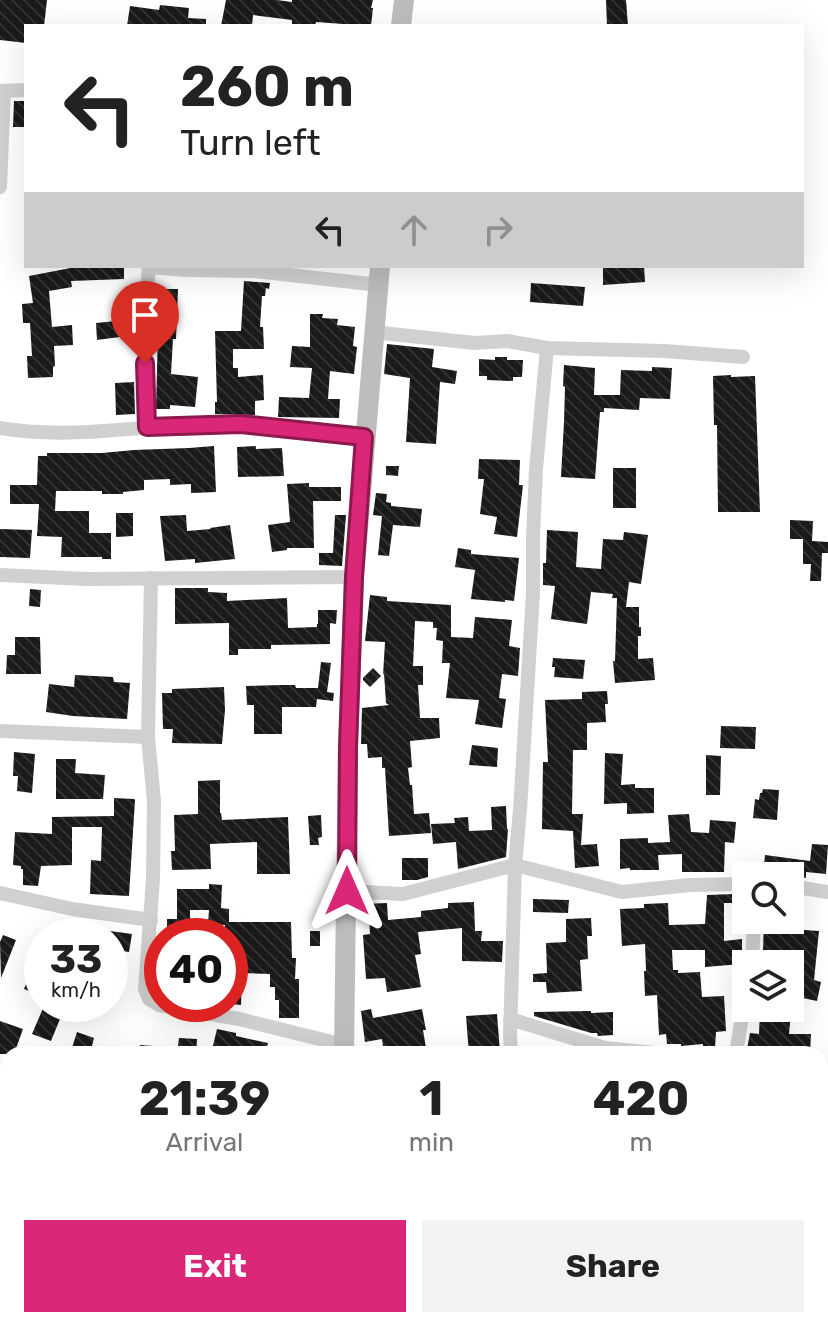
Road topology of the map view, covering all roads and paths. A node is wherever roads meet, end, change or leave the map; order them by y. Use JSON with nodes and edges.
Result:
{"nodes":[{"id":1,"x":404,"y":0,"type":"edge"},
{"id":2,"x":401,"y":24,"type":"edge"},
{"id":3,"x":24,"y":90,"type":"edge"},
{"id":4,"x":2,"y":91,"type":"edge"},
{"id":5,"x":0,"y":187,"type":"edge"},
{"id":6,"x":149,"y":268,"type":"edge"},
{"id":7,"x":162,"y":268,"type":"edge"},
{"id":8,"x":379,"y":276,"type":"edge"},
{"id":9,"x":373,"y":332,"type":"junction"},
{"id":10,"x":547,"y":348,"type":"junction"},
{"id":11,"x":743,"y":357,"type":"dead end"},
{"id":12,"x":147,"y":427,"type":"junction"},
{"id":13,"x":0,"y":428,"type":"edge"},
{"id":14,"x":364,"y":437,"type":"junction"},
{"id":15,"x":0,"y":575,"type":"edge"},
{"id":16,"x":354,"y":577,"type":"junction"},
{"id":17,"x":151,"y":578,"type":"junction"},
{"id":18,"x":0,"y":731,"type":"edge"},
{"id":19,"x":148,"y":737,"type":"junction"},
{"id":20,"x":515,"y":865,"type":"junction"},
{"id":21,"x":732,"y":884,"type":"edge"},
{"id":22,"x":804,"y":888,"type":"edge"},
{"id":23,"x":347,"y":891,"type":"junction"},
{"id":24,"x":828,"y":892,"type":"edge"},
{"id":25,"x":0,"y":893,"type":"edge"},
{"id":26,"x":151,"y":918,"type":"edge"},
{"id":27,"x":144,"y":919,"type":"edge"},
{"id":28,"x":510,"y":1019,"type":"junction"},
{"id":29,"x":248,"y":1022,"type":"edge"},
{"id":30,"x":741,"y":1022,"type":"edge"},
{"id":31,"x":334,"y":1046,"type":"edge"},
{"id":32,"x":344,"y":1046,"type":"edge"},
{"id":33,"x":511,"y":1046,"type":"edge"},
{"id":34,"x":598,"y":1046,"type":"edge"},
{"id":35,"x":737,"y":1046,"type":"edge"}],
"edges":[{"from":1,"to":2,"type":"street"},
{"from":3,"to":4,"type":"street"},
{"from":4,"to":5,"type":"street"},
{"from":6,"to":12,"type":"street"},
{"from":7,"to":8,"type":"street"},
{"from":8,"to":9,"type":"street"},
{"from":9,"to":10,"type":"street"},
{"from":9,"to":14,"type":"street"},
{"from":10,"to":11,"type":"street"},
{"from":10,"to":20,"type":"street"},
{"from":12,"to":13,"type":"street"},
{"from":12,"to":14,"type":"street"},
{"from":14,"to":16,"type":"street"},
{"from":15,"to":17,"type":"street"},
{"from":16,"to":17,"type":"street"},
{"from":16,"to":23,"type":"street"},
{"from":17,"to":19,"type":"street"},
{"from":18,"to":19,"type":"street"},
{"from":19,"to":26,"type":"street"},
{"from":20,"to":21,"type":"street"},
{"from":20,"to":23,"type":"street"},
{"from":20,"to":28,"type":"street"},
{"from":22,"to":24,"type":"street"},
{"from":23,"to":32,"type":"street"},
{"from":25,"to":27,"type":"street"},
{"from":28,"to":33,"type":"street"},
{"from":28,"to":34,"type":"street"},
{"from":29,"to":31,"type":"street"},
{"from":30,"to":35,"type":"street"}]}
